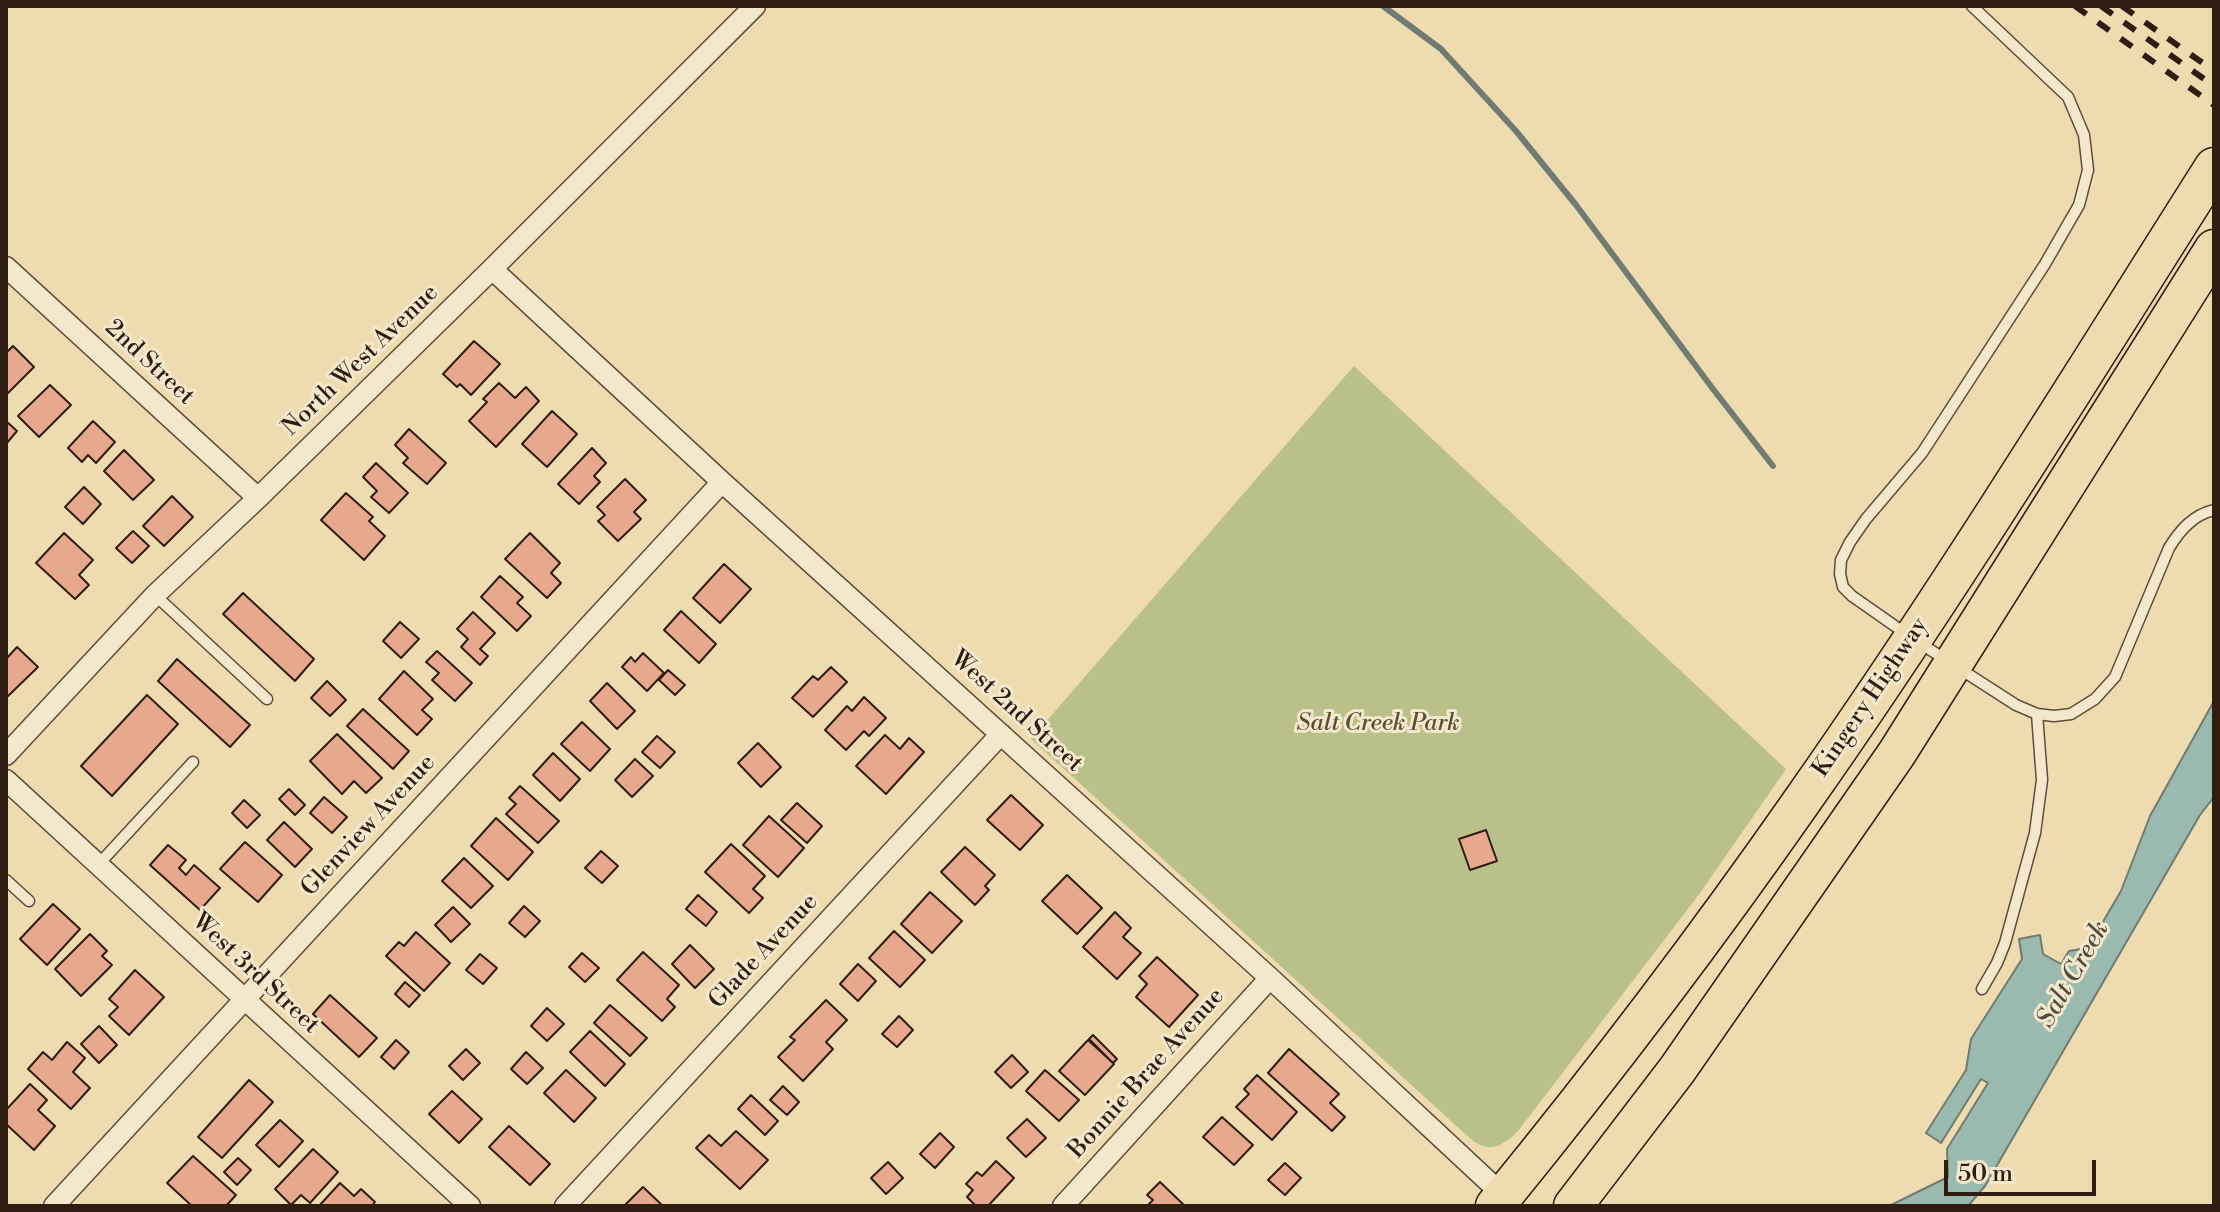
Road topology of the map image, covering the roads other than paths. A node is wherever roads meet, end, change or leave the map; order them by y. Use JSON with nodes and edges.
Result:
{"nodes":[{"id":1,"x":755,"y":6,"type":"edge"},
{"id":2,"x":1972,"y":6,"type":"edge"},
{"id":3,"x":2214,"y":167,"type":"edge"},
{"id":4,"x":2214,"y":249,"type":"edge"},
{"id":5,"x":6,"y":267,"type":"edge"},
{"id":6,"x":492,"y":269,"type":"junction"},
{"id":7,"x":722,"y":482,"type":"junction"},
{"id":8,"x":258,"y":498,"type":"junction"},
{"id":9,"x":2214,"y":510,"type":"edge"},
{"id":10,"x":155,"y":595,"type":"junction"},
{"id":11,"x":1912,"y":638,"type":"junction"},
{"id":12,"x":1953,"y":664,"type":"junction"},
{"id":13,"x":267,"y":699,"type":"dead end"},
{"id":14,"x":2037,"y":714,"type":"junction"},
{"id":15,"x":1001,"y":734,"type":"junction"},
{"id":16,"x":6,"y":755,"type":"edge"},
{"id":17,"x":193,"y":762,"type":"dead end"},
{"id":18,"x":6,"y":780,"type":"edge"},
{"id":19,"x":98,"y":865,"type":"junction"},
{"id":20,"x":6,"y":880,"type":"edge"},
{"id":21,"x":29,"y":901,"type":"dead end"},
{"id":22,"x":1270,"y":978,"type":"junction"},
{"id":23,"x":1982,"y":989,"type":"dead end"},
{"id":24,"x":244,"y":1000,"type":"junction"},
{"id":25,"x":1499,"y":1201,"type":"edge"},
{"id":26,"x":54,"y":1206,"type":"edge"},
{"id":27,"x":470,"y":1206,"type":"edge"},
{"id":28,"x":565,"y":1206,"type":"edge"},
{"id":29,"x":1063,"y":1206,"type":"edge"},
{"id":30,"x":1573,"y":1206,"type":"edge"}],
"edges":[{"from":1,"to":6,"type":"street","name":"North West Avenue"},
{"from":2,"to":11,"type":"lane"},
{"from":3,"to":11,"type":"highway","name":"Kingery Highway"},
{"from":4,"to":12,"type":"highway","name":"Kingery Highway"},
{"from":5,"to":8,"type":"street","name":"2nd Street"},
{"from":6,"to":7,"type":"street","name":"West 2nd Street"},
{"from":6,"to":8,"type":"street","name":"North West Avenue"},
{"from":7,"to":15,"type":"street","name":"West 2nd Street"},
{"from":7,"to":24,"type":"street","name":"Glenview Avenue"},
{"from":8,"to":10,"type":"street","name":"North West Avenue"},
{"from":9,"to":14,"type":"lane"},
{"from":10,"to":13,"type":"lane"},
{"from":10,"to":16,"type":"street","name":"North West Avenue"},
{"from":11,"to":12,"type":"lane"},
{"from":11,"to":25,"type":"highway","name":"Kingery Highway"},
{"from":12,"to":14,"type":"lane"},
{"from":12,"to":30,"type":"highway","name":"Kingery Highway"},
{"from":14,"to":23,"type":"lane"},
{"from":15,"to":22,"type":"street","name":"West 2nd Street"},
{"from":15,"to":28,"type":"street","name":"Glade Avenue"},
{"from":17,"to":19,"type":"lane"},
{"from":18,"to":19,"type":"street","name":"West 3rd Street"},
{"from":19,"to":24,"type":"street","name":"West 3rd Street"},
{"from":20,"to":21,"type":"lane"},
{"from":22,"to":25,"type":"street","name":"West 2nd Street"},
{"from":22,"to":29,"type":"street","name":"Bonnie Brae Avenue"},
{"from":24,"to":26,"type":"street","name":"Glenview Avenue"},
{"from":24,"to":27,"type":"street","name":"West 3rd Street"}]}
